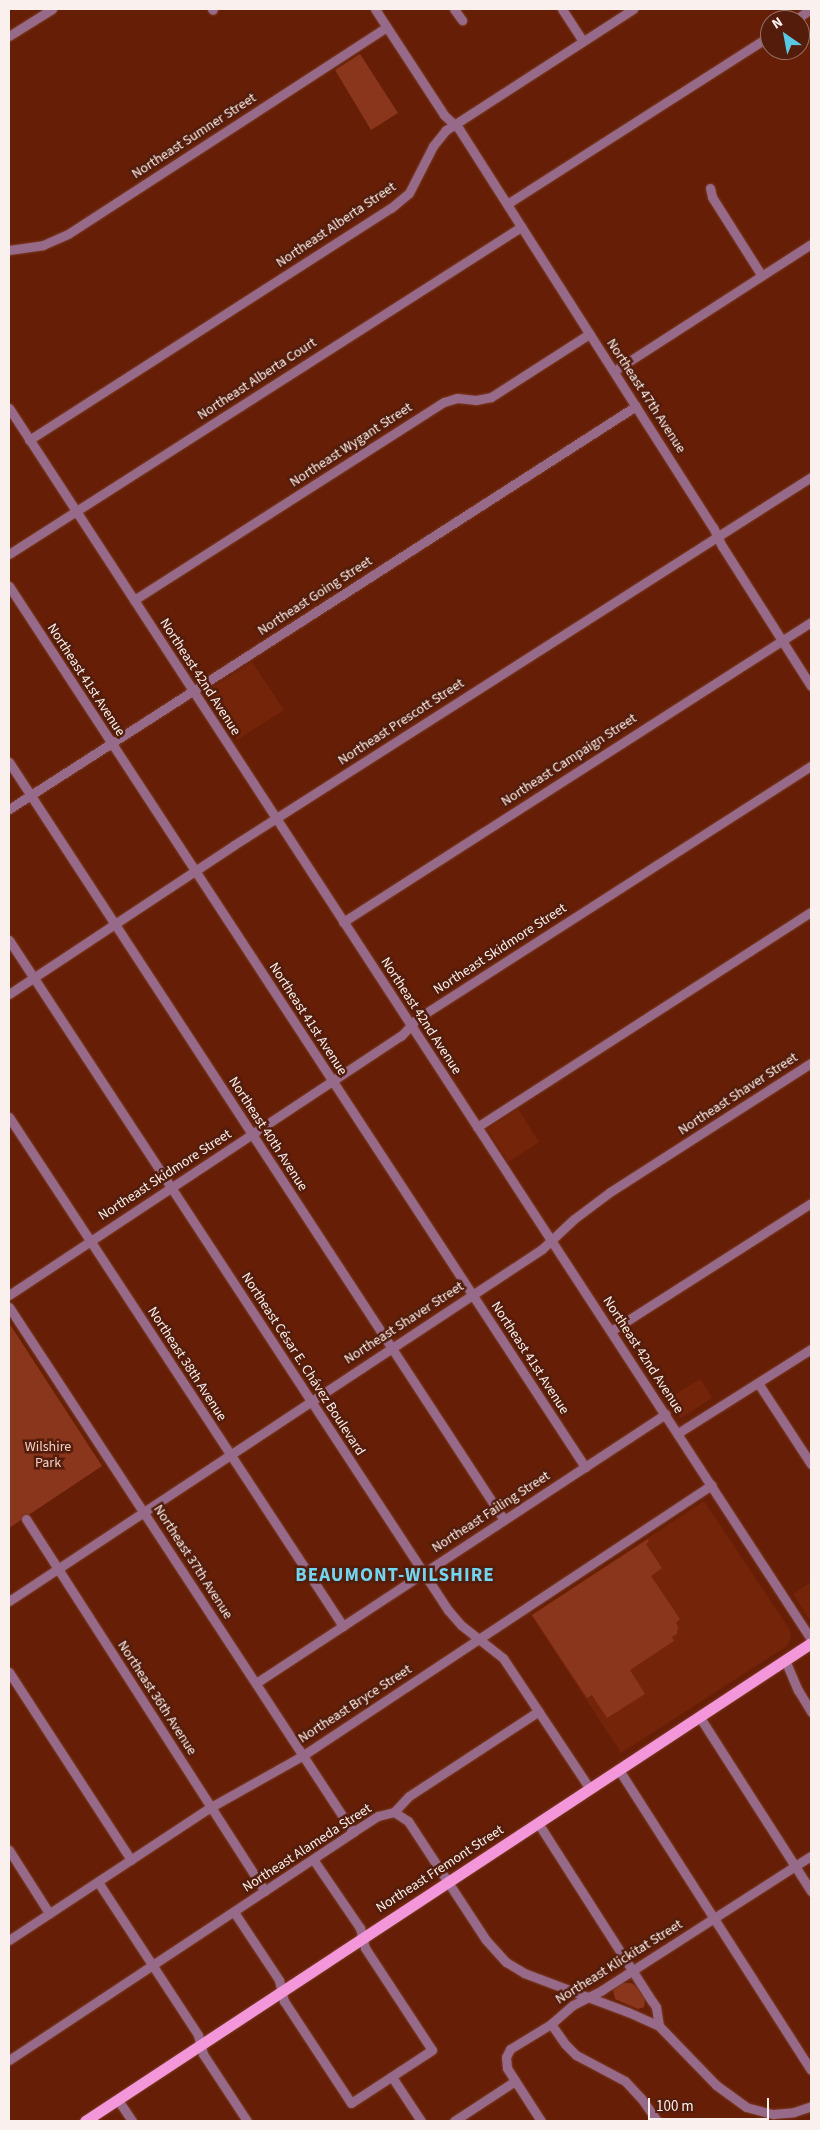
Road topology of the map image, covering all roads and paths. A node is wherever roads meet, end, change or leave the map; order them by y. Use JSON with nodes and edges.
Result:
{"nodes":[{"id":1,"x":52,"y":9,"type":"edge"},
{"id":2,"x":375,"y":9,"type":"edge"},
{"id":3,"x":454,"y":9,"type":"edge"},
{"id":4,"x":562,"y":9,"type":"edge"},
{"id":5,"x":633,"y":9,"type":"edge"},
{"id":6,"x":462,"y":20,"type":"dead end"},
{"id":7,"x":387,"y":27,"type":"junction"},
{"id":8,"x":9,"y":36,"type":"edge"},
{"id":9,"x":582,"y":42,"type":"junction"},
{"id":10,"x":760,"y":42,"type":"edge"},
{"id":11,"x":454,"y":124,"type":"junction"},
{"id":12,"x":710,"y":188,"type":"dead end"},
{"id":13,"x":507,"y":204,"type":"junction"},
{"id":14,"x":521,"y":227,"type":"junction"},
{"id":15,"x":811,"y":244,"type":"edge"},
{"id":16,"x":9,"y":250,"type":"edge"},
{"id":17,"x":762,"y":276,"type":"junction"},
{"id":18,"x":589,"y":334,"type":"junction"},
{"id":19,"x":614,"y":371,"type":"junction"},
{"id":20,"x":636,"y":406,"type":"junction"},
{"id":21,"x":9,"y":408,"type":"edge"},
{"id":22,"x":29,"y":440,"type":"junction"},
{"id":23,"x":811,"y":477,"type":"edge"},
{"id":24,"x":76,"y":511,"type":"junction"},
{"id":25,"x":718,"y":536,"type":"junction"},
{"id":26,"x":9,"y":554,"type":"edge"},
{"id":27,"x":9,"y":586,"type":"edge"},
{"id":28,"x":134,"y":600,"type":"junction"},
{"id":29,"x":811,"y":622,"type":"edge"},
{"id":30,"x":782,"y":640,"type":"junction"},
{"id":31,"x":811,"y":686,"type":"edge"},
{"id":32,"x":192,"y":691,"type":"junction"},
{"id":33,"x":111,"y":743,"type":"junction"},
{"id":34,"x":9,"y":762,"type":"edge"},
{"id":35,"x":811,"y":766,"type":"edge"},
{"id":36,"x":30,"y":795,"type":"junction"},
{"id":37,"x":9,"y":809,"type":"edge"},
{"id":38,"x":276,"y":819,"type":"junction"},
{"id":39,"x":194,"y":871,"type":"junction"},
{"id":40,"x":811,"y":912,"type":"edge"},
{"id":41,"x":343,"y":922,"type":"junction"},
{"id":42,"x":114,"y":924,"type":"junction"},
{"id":43,"x":9,"y":940,"type":"edge"},
{"id":44,"x":33,"y":978,"type":"junction"},
{"id":45,"x":9,"y":994,"type":"edge"},
{"id":46,"x":411,"y":1025,"type":"junction"},
{"id":47,"x":811,"y":1063,"type":"edge"},
{"id":48,"x":332,"y":1082,"type":"junction"},
{"id":49,"x":9,"y":1117,"type":"edge"},
{"id":50,"x":477,"y":1127,"type":"junction"},
{"id":51,"x":252,"y":1135,"type":"junction"},
{"id":52,"x":171,"y":1188,"type":"junction"},
{"id":53,"x":811,"y":1202,"type":"edge"},
{"id":54,"x":551,"y":1239,"type":"junction"},
{"id":55,"x":90,"y":1241,"type":"junction"},
{"id":56,"x":9,"y":1295,"type":"edge"},
{"id":57,"x":472,"y":1295,"type":"junction"},
{"id":58,"x":9,"y":1307,"type":"edge"},
{"id":59,"x":611,"y":1331,"type":"junction"},
{"id":60,"x":391,"y":1348,"type":"junction"},
{"id":61,"x":811,"y":1349,"type":"edge"},
{"id":62,"x":758,"y":1383,"type":"junction"},
{"id":63,"x":310,"y":1401,"type":"junction"},
{"id":64,"x":666,"y":1414,"type":"junction"},
{"id":65,"x":678,"y":1432,"type":"junction"},
{"id":66,"x":230,"y":1454,"type":"junction"},
{"id":67,"x":811,"y":1464,"type":"edge"},
{"id":68,"x":585,"y":1467,"type":"junction"},
{"id":69,"x":712,"y":1485,"type":"junction"},
{"id":70,"x":144,"y":1511,"type":"junction"},
{"id":71,"x":26,"y":1519,"type":"dead end"},
{"id":72,"x":504,"y":1520,"type":"junction"},
{"id":73,"x":57,"y":1568,"type":"junction"},
{"id":74,"x":423,"y":1573,"type":"junction"},
{"id":75,"x":9,"y":1601,"type":"edge"},
{"id":76,"x":343,"y":1626,"type":"junction"},
{"id":77,"x":480,"y":1639,"type":"junction"},
{"id":78,"x":811,"y":1641,"type":"edge"},
{"id":79,"x":784,"y":1660,"type":"junction"},
{"id":80,"x":9,"y":1672,"type":"edge"},
{"id":81,"x":256,"y":1684,"type":"junction"},
{"id":82,"x":539,"y":1711,"type":"junction"},
{"id":83,"x":811,"y":1712,"type":"edge"},
{"id":84,"x":699,"y":1716,"type":"junction"},
{"id":85,"x":302,"y":1756,"type":"junction"},
{"id":86,"x":619,"y":1770,"type":"junction"},
{"id":87,"x":590,"y":1789,"type":"junction"},
{"id":88,"x":211,"y":1807,"type":"junction"},
{"id":89,"x":394,"y":1812,"type":"junction"},
{"id":90,"x":538,"y":1823,"type":"junction"},
{"id":91,"x":353,"y":1832,"type":"junction"},
{"id":92,"x":9,"y":1850,"type":"edge"},
{"id":93,"x":811,"y":1856,"type":"edge"},
{"id":94,"x":313,"y":1859,"type":"junction"},
{"id":95,"x":131,"y":1860,"type":"junction"},
{"id":96,"x":795,"y":1866,"type":"junction"},
{"id":97,"x":98,"y":1882,"type":"junction"},
{"id":98,"x":448,"y":1882,"type":"junction"},
{"id":99,"x":265,"y":1891,"type":"junction"},
{"id":100,"x":811,"y":1891,"type":"edge"},
{"id":101,"x":234,"y":1912,"type":"junction"},
{"id":102,"x":49,"y":1913,"type":"junction"},
{"id":103,"x":714,"y":1918,"type":"junction"},
{"id":104,"x":362,"y":1938,"type":"junction"},
{"id":105,"x":9,"y":1940,"type":"edge"},
{"id":106,"x":153,"y":1965,"type":"junction"},
{"id":107,"x":633,"y":1970,"type":"junction"},
{"id":108,"x":282,"y":1992,"type":"junction"},
{"id":109,"x":589,"y":1997,"type":"junction"},
{"id":110,"x":551,"y":2024,"type":"junction"},
{"id":111,"x":659,"y":2026,"type":"junction"},
{"id":112,"x":201,"y":2045,"type":"junction"},
{"id":113,"x":9,"y":2060,"type":"edge"},
{"id":114,"x":811,"y":2070,"type":"edge"},
{"id":115,"x":392,"y":2077,"type":"junction"},
{"id":116,"x":516,"y":2081,"type":"junction"},
{"id":117,"x":118,"y":2100,"type":"junction"},
{"id":118,"x":811,"y":2106,"type":"edge"},
{"id":119,"x":85,"y":2121,"type":"edge"},
{"id":120,"x":132,"y":2121,"type":"edge"},
{"id":121,"x":247,"y":2121,"type":"edge"},
{"id":122,"x":421,"y":2121,"type":"edge"},
{"id":123,"x":454,"y":2121,"type":"edge"},
{"id":124,"x":542,"y":2121,"type":"edge"},
{"id":125,"x":657,"y":2121,"type":"edge"}],
"edges":[{"from":1,"to":8,"type":"street"},
{"from":2,"to":7,"type":"street","name":"Northeast 47th Avenue"},
{"from":3,"to":6,"type":"street"},
{"from":4,"to":9,"type":"street"},
{"from":5,"to":9,"type":"street","name":"Northeast Alberta Street"},
{"from":7,"to":11,"type":"street","name":"Northeast 47th Avenue"},
{"from":7,"to":16,"type":"street","name":"Northeast Sumner Street"},
{"from":9,"to":11,"type":"street","name":"Northeast Alberta Street"},
{"from":10,"to":13,"type":"street"},
{"from":11,"to":13,"type":"street","name":"Northeast 47th Avenue"},
{"from":11,"to":22,"type":"street","name":"Northeast Alberta Street"},
{"from":12,"to":17,"type":"street"},
{"from":13,"to":14,"type":"street","name":"Northeast 47th Avenue"},
{"from":14,"to":18,"type":"street","name":"Northeast 47th Avenue"},
{"from":14,"to":24,"type":"street","name":"Northeast Alberta Court"},
{"from":15,"to":17,"type":"street"},
{"from":17,"to":19,"type":"street"},
{"from":18,"to":19,"type":"street","name":"Northeast 47th Avenue"},
{"from":18,"to":28,"type":"street","name":"Northeast Wygant Street"},
{"from":19,"to":20,"type":"street","name":"Northeast 47th Avenue"},
{"from":20,"to":25,"type":"street","name":"Northeast 47th Avenue"},
{"from":20,"to":32,"type":"street","name":"Northeast Going Street"},
{"from":21,"to":22,"type":"street","name":"Northeast 42nd Avenue"},
{"from":22,"to":24,"type":"street","name":"Northeast 42nd Avenue"},
{"from":23,"to":25,"type":"street","name":"Northeast Prescott Street"},
{"from":24,"to":26,"type":"street","name":"Northeast Alberta Court"},
{"from":24,"to":28,"type":"street","name":"Northeast 42nd Avenue"},
{"from":25,"to":30,"type":"street","name":"Northeast 47th Avenue"},
{"from":25,"to":38,"type":"street","name":"Northeast Prescott Street"},
{"from":27,"to":33,"type":"street","name":"Northeast 41st Avenue"},
{"from":28,"to":32,"type":"street","name":"Northeast 42nd Avenue"},
{"from":29,"to":30,"type":"street","name":"Northeast Campaign Street"},
{"from":30,"to":31,"type":"street","name":"Northeast 47th Avenue"},
{"from":30,"to":41,"type":"street","name":"Northeast Campaign Street"},
{"from":32,"to":33,"type":"street","name":"Northeast Going Street"},
{"from":32,"to":38,"type":"street","name":"Northeast 42nd Avenue"},
{"from":33,"to":36,"type":"street","name":"Northeast Going Street"},
{"from":33,"to":39,"type":"street","name":"Northeast 41st Avenue"},
{"from":34,"to":36,"type":"street","name":"Northeast 40th Avenue"},
{"from":35,"to":46,"type":"street","name":"Northeast Skidmore Street"},
{"from":36,"to":37,"type":"street","name":"Northeast Going Street"},
{"from":36,"to":42,"type":"street","name":"Northeast 40th Avenue"},
{"from":38,"to":39,"type":"street","name":"Northeast Prescott Street"},
{"from":38,"to":41,"type":"street","name":"Northeast 42nd Avenue"},
{"from":39,"to":42,"type":"street","name":"Northeast Prescott Street"},
{"from":39,"to":48,"type":"street","name":"Northeast 41st Avenue"},
{"from":40,"to":50,"type":"street"},
{"from":41,"to":46,"type":"street","name":"Northeast 42nd Avenue"},
{"from":42,"to":44,"type":"street","name":"Northeast Prescott Street"},
{"from":42,"to":51,"type":"street","name":"Northeast 40th Avenue"},
{"from":43,"to":44,"type":"street","name":"Northeast César E. Chávez Boulevard"},
{"from":44,"to":45,"type":"street","name":"Northeast Prescott Street"},
{"from":44,"to":52,"type":"street","name":"Northeast César E. Chávez Boulevard"},
{"from":46,"to":48,"type":"street","name":"Northeast Skidmore Street"},
{"from":46,"to":50,"type":"street","name":"Northeast 42nd Avenue"},
{"from":47,"to":54,"type":"street","name":"Northeast Shaver Street"},
{"from":48,"to":51,"type":"street","name":"Northeast Skidmore Street"},
{"from":48,"to":57,"type":"street","name":"Northeast 41st Avenue"},
{"from":49,"to":55,"type":"street","name":"Northeast 38th Avenue"},
{"from":50,"to":54,"type":"street","name":"Northeast 42nd Avenue"},
{"from":51,"to":52,"type":"street","name":"Northeast Skidmore Street"},
{"from":51,"to":60,"type":"street","name":"Northeast 40th Avenue"},
{"from":52,"to":55,"type":"street","name":"Northeast Skidmore Street"},
{"from":52,"to":63,"type":"street","name":"Northeast César E. Chávez Boulevard"},
{"from":53,"to":59,"type":"street"},
{"from":54,"to":57,"type":"street","name":"Northeast Shaver Street"},
{"from":54,"to":59,"type":"street","name":"Northeast 42nd Avenue"},
{"from":55,"to":56,"type":"street","name":"Northeast Skidmore Street"},
{"from":55,"to":66,"type":"street","name":"Northeast 38th Avenue"},
{"from":57,"to":60,"type":"street","name":"Northeast Shaver Street"},
{"from":57,"to":68,"type":"street","name":"Northeast 41st Avenue"},
{"from":58,"to":70,"type":"street","name":"Northeast 37th Avenue"},
{"from":59,"to":64,"type":"street","name":"Northeast 42nd Avenue"},
{"from":60,"to":63,"type":"street","name":"Northeast Shaver Street"},
{"from":60,"to":72,"type":"street","name":"Northeast 40th Avenue"},
{"from":61,"to":62,"type":"street"},
{"from":62,"to":65,"type":"street"},
{"from":62,"to":67,"type":"street"},
{"from":63,"to":66,"type":"street","name":"Northeast Shaver Street"},
{"from":63,"to":74,"type":"street","name":"Northeast César E. Chávez Boulevard"},
{"from":64,"to":65,"type":"street","name":"Northeast 42nd Avenue"},
{"from":64,"to":68,"type":"street","name":"Northeast Failing Street"},
{"from":65,"to":69,"type":"street","name":"Northeast 42nd Avenue"},
{"from":66,"to":70,"type":"street","name":"Northeast Shaver Street"},
{"from":66,"to":76,"type":"street","name":"Northeast 38th Avenue"},
{"from":68,"to":72,"type":"street","name":"Northeast Failing Street"},
{"from":69,"to":77,"type":"street","name":"Northeast Bryce Street"},
{"from":69,"to":78,"type":"street","name":"Northeast 42nd Avenue"},
{"from":70,"to":73,"type":"street","name":"Northeast Shaver Street"},
{"from":70,"to":81,"type":"street","name":"Northeast 37th Avenue"},
{"from":71,"to":73,"type":"street","name":"Northeast 36th Avenue"},
{"from":72,"to":74,"type":"street","name":"Northeast Failing Street"},
{"from":73,"to":75,"type":"street","name":"Northeast Shaver Street"},
{"from":73,"to":88,"type":"street","name":"Northeast 36th Avenue"},
{"from":74,"to":76,"type":"street","name":"Northeast Failing Street"},
{"from":74,"to":77,"type":"street","name":"Northeast César E. Chávez Boulevard"},
{"from":76,"to":81,"type":"street","name":"Northeast Failing Street"},
{"from":77,"to":82,"type":"street","name":"Northeast César E. Chávez Boulevard"},
{"from":77,"to":85,"type":"street","name":"Northeast Bryce Street"},
{"from":78,"to":79,"type":"main road","name":"Northeast Fremont Street"},
{"from":79,"to":83,"type":"street"},
{"from":79,"to":84,"type":"main road","name":"Northeast Fremont Street"},
{"from":80,"to":95,"type":"street"},
{"from":81,"to":85,"type":"street","name":"Northeast 37th Avenue"},
{"from":82,"to":87,"type":"street","name":"Northeast César E. Chávez Boulevard"},
{"from":82,"to":89,"type":"street"},
{"from":84,"to":86,"type":"main road","name":"Northeast Fremont Street"},
{"from":84,"to":96,"type":"street"},
{"from":85,"to":88,"type":"street","name":"Northeast Bryce Street"},
{"from":85,"to":91,"type":"street","name":"Northeast 37th Avenue"},
{"from":86,"to":87,"type":"main road","name":"Northeast Fremont Street"},
{"from":86,"to":103,"type":"street"},
{"from":87,"to":90,"type":"main road","name":"Northeast Fremont Street"},
{"from":88,"to":95,"type":"street","name":"Northeast Bryce Street"},
{"from":88,"to":99,"type":"street","name":"Northeast 36th Avenue"},
{"from":89,"to":91,"type":"street","name":"Northeast Alameda Street"},
{"from":89,"to":98,"type":"street","name":"Northeast Alameda Street"},
{"from":90,"to":98,"type":"main road","name":"Northeast Fremont Street"},
{"from":90,"to":107,"type":"street"},
{"from":91,"to":94,"type":"street","name":"Northeast Alameda Street"},
{"from":92,"to":102,"type":"street"},
{"from":93,"to":96,"type":"street","name":"Northeast Klickitat Street"},
{"from":94,"to":99,"type":"street","name":"Northeast Alameda Street"},
{"from":94,"to":104,"type":"street"},
{"from":95,"to":97,"type":"street","name":"Northeast Bryce Street"},
{"from":96,"to":100,"type":"street"},
{"from":96,"to":103,"type":"street","name":"Northeast Klickitat Street"},
{"from":97,"to":102,"type":"street","name":"Northeast Bryce Street"},
{"from":97,"to":106,"type":"street"},
{"from":98,"to":104,"type":"main road","name":"Northeast Fremont Street"},
{"from":98,"to":109,"type":"street","name":"Northeast Alameda Street"},
{"from":99,"to":101,"type":"street","name":"Northeast Alameda Street"},
{"from":101,"to":106,"type":"street","name":"Northeast Alameda Street"},
{"from":101,"to":108,"type":"street"},
{"from":102,"to":105,"type":"street","name":"Northeast Bryce Street"},
{"from":103,"to":107,"type":"street","name":"Northeast Klickitat Street"},
{"from":103,"to":114,"type":"street"},
{"from":104,"to":108,"type":"main road","name":"Northeast Fremont Street"},
{"from":104,"to":115,"type":"street"},
{"from":106,"to":112,"type":"street"},
{"from":106,"to":113,"type":"street","name":"Northeast Alameda Street"},
{"from":107,"to":109,"type":"street","name":"Northeast Klickitat Street"},
{"from":107,"to":111,"type":"street"},
{"from":108,"to":112,"type":"main road","name":"Northeast Fremont Street"},
{"from":108,"to":115,"type":"street"},
{"from":109,"to":110,"type":"street","name":"Northeast Klickitat Street"},
{"from":109,"to":111,"type":"street","name":"Northeast Alameda Street"},
{"from":110,"to":116,"type":"street","name":"Northeast Klickitat Street"},
{"from":110,"to":125,"type":"street"},
{"from":111,"to":118,"type":"street","name":"Northeast Alameda Street"},
{"from":112,"to":117,"type":"main road","name":"Northeast Fremont Street"},
{"from":112,"to":121,"type":"street"},
{"from":115,"to":122,"type":"street"},
{"from":116,"to":123,"type":"street"},
{"from":116,"to":124,"type":"street"},
{"from":117,"to":119,"type":"main road","name":"Northeast Fremont Street"},
{"from":117,"to":120,"type":"street"}]}
